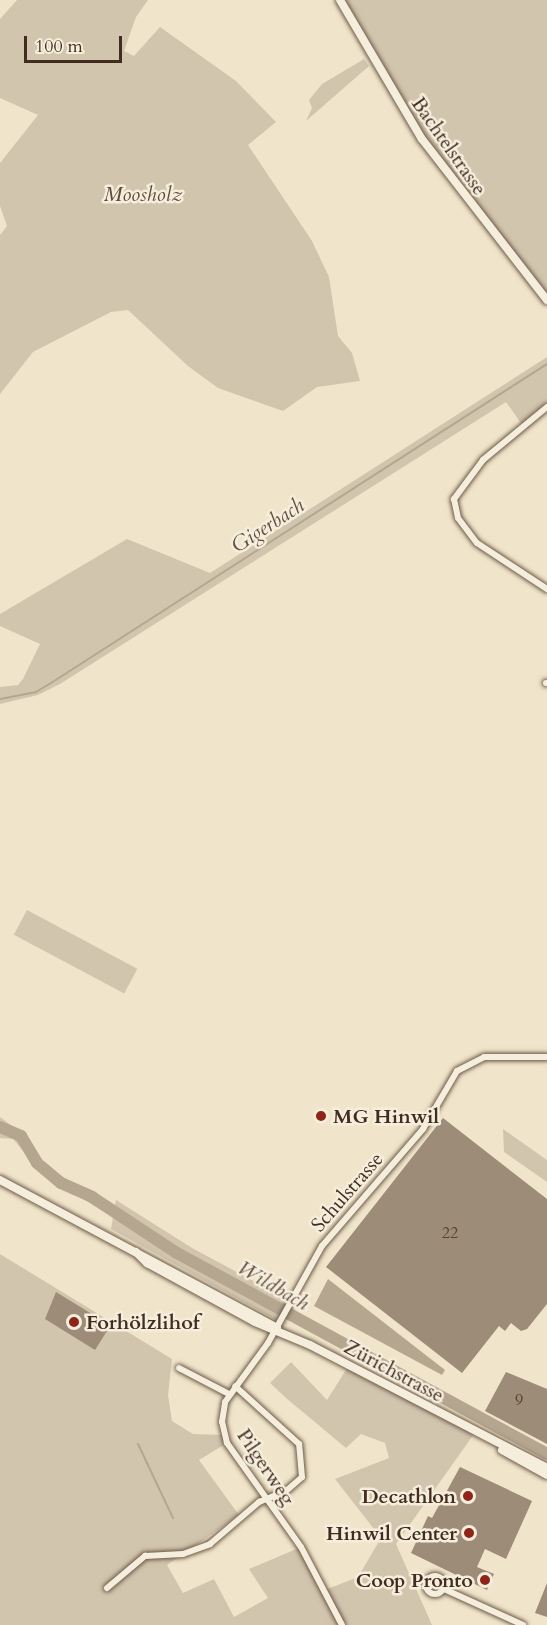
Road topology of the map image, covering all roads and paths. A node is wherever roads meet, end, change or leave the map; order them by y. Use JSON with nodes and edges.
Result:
{"nodes":[{"id":1,"x":340,"y":0,"type":"edge"},
{"id":2,"x":547,"y":300,"type":"edge"},
{"id":3,"x":547,"y":407,"type":"edge"},
{"id":4,"x":547,"y":589,"type":"edge"},
{"id":5,"x":547,"y":1057,"type":"edge"},
{"id":6,"x":0,"y":1180,"type":"edge"},
{"id":7,"x":277,"y":1328,"type":"junction"},
{"id":8,"x":180,"y":1368,"type":"dead end"},
{"id":9,"x":235,"y":1386,"type":"junction"},
{"id":10,"x":230,"y":1394,"type":"junction"},
{"id":11,"x":495,"y":1445,"type":"junction"},
{"id":12,"x":547,"y":1468,"type":"edge"},
{"id":13,"x":547,"y":1475,"type":"edge"},
{"id":14,"x":267,"y":1499,"type":"junction"},
{"id":15,"x":106,"y":1588,"type":"dead end"},
{"id":16,"x":444,"y":1589,"type":"dead end"},
{"id":17,"x":342,"y":1625,"type":"edge"},
{"id":18,"x":523,"y":1625,"type":"edge"}],
"edges":[{"from":1,"to":2,"type":"main road","name":"Bachtelstrasse"},
{"from":3,"to":4,"type":"street"},
{"from":5,"to":7,"type":"street","name":"Schulstrasse"},
{"from":6,"to":7,"type":"main road","name":"Zürichstrasse"},
{"from":7,"to":9,"type":"street","name":"Pilgerweg"},
{"from":7,"to":11,"type":"main road","name":"Zürichstrasse"},
{"from":8,"to":10,"type":"street"},
{"from":9,"to":10,"type":"street","name":"Pilgerweg"},
{"from":9,"to":14,"type":"street"},
{"from":10,"to":14,"type":"street","name":"Pilgerweg"},
{"from":11,"to":12,"type":"main road","name":"Zürichstrasse"},
{"from":11,"to":13,"type":"main road","name":"Zürichstrasse"},
{"from":14,"to":15,"type":"street"},
{"from":14,"to":17,"type":"street","name":"Pilgerweg"},
{"from":16,"to":18,"type":"street"}]}
